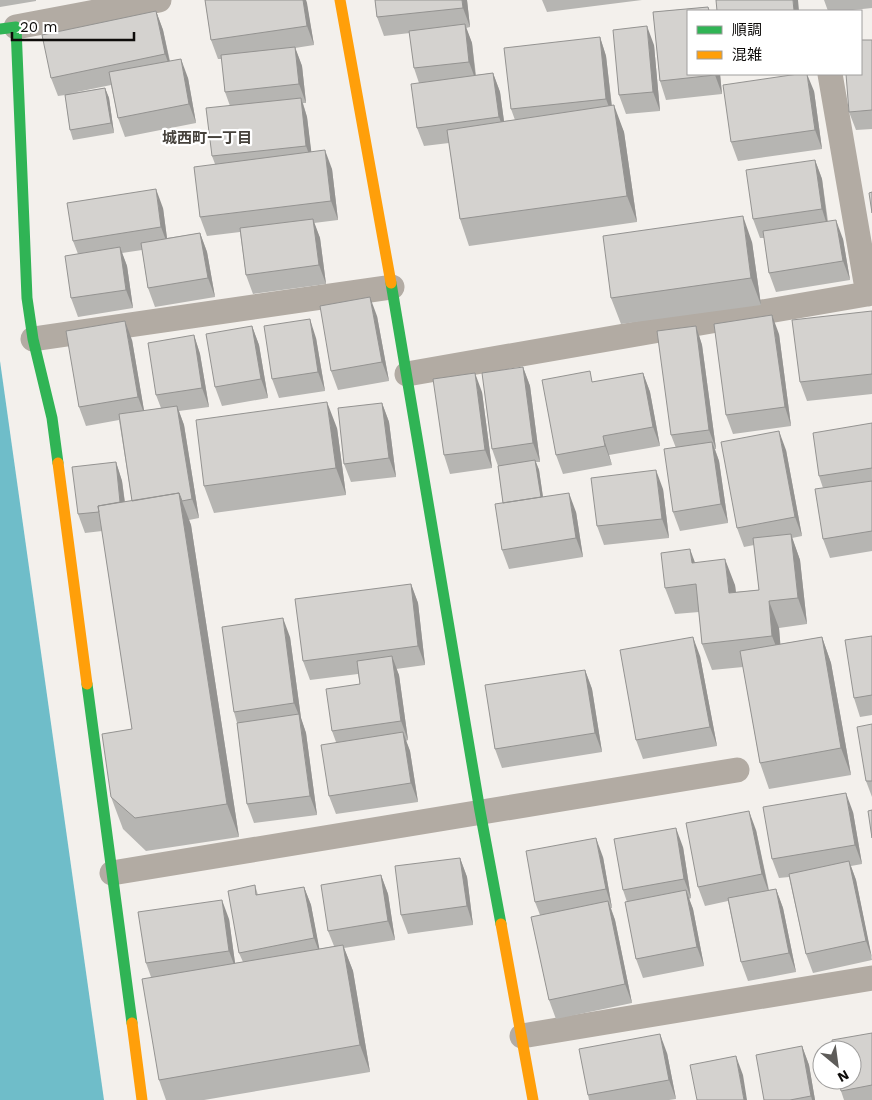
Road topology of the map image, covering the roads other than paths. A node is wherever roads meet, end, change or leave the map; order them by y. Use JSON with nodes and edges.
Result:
{"nodes":[{"id":1,"x":159,"y":0,"type":"edge"},
{"id":2,"x":340,"y":0,"type":"edge"},
{"id":3,"x":8,"y":28,"type":"edge"},
{"id":4,"x":830,"y":75,"type":"edge"},
{"id":5,"x":392,"y":286,"type":"junction"},
{"id":6,"x":870,"y":294,"type":"edge"},
{"id":7,"x":33,"y":339,"type":"junction"},
{"id":8,"x":406,"y":374,"type":"junction"},
{"id":9,"x":737,"y":770,"type":"dead end"},
{"id":10,"x":480,"y":811,"type":"junction"},
{"id":11,"x":112,"y":873,"type":"junction"},
{"id":12,"x":872,"y":978,"type":"edge"},
{"id":13,"x":522,"y":1036,"type":"junction"},
{"id":14,"x":142,"y":1100,"type":"edge"},
{"id":15,"x":533,"y":1100,"type":"edge"}],
"edges":[{"from":1,"to":3,"type":"lane"},
{"from":2,"to":5,"type":"street"},
{"from":3,"to":7,"type":"street"},
{"from":4,"to":6,"type":"lane"},
{"from":5,"to":7,"type":"lane"},
{"from":5,"to":8,"type":"street"},
{"from":6,"to":8,"type":"lane"},
{"from":7,"to":11,"type":"street"},
{"from":8,"to":10,"type":"street"},
{"from":9,"to":10,"type":"lane"},
{"from":10,"to":11,"type":"lane"},
{"from":10,"to":13,"type":"street"},
{"from":11,"to":14,"type":"street"},
{"from":12,"to":13,"type":"lane"},
{"from":13,"to":15,"type":"street"}]}
